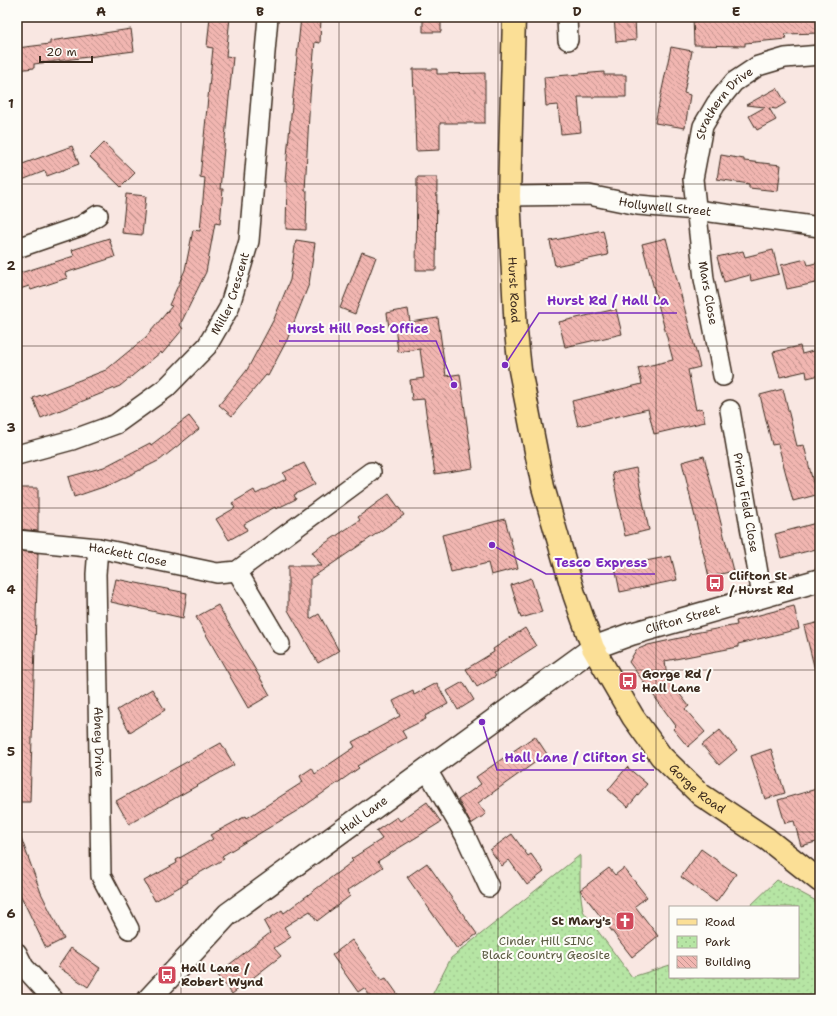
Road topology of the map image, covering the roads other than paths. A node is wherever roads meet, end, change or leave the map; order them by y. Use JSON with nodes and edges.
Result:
{"nodes":[{"id":1,"x":268,"y":17,"type":"edge"},
{"id":2,"x":514,"y":17,"type":"edge"},
{"id":3,"x":567,"y":17,"type":"edge"},
{"id":4,"x":568,"y":40,"type":"dead end"},
{"id":5,"x":820,"y":55,"type":"edge"},
{"id":6,"x":509,"y":196,"type":"junction"},
{"id":7,"x":696,"y":210,"type":"junction"},
{"id":8,"x":98,"y":215,"type":"dead end"},
{"id":9,"x":820,"y":227,"type":"edge"},
{"id":10,"x":17,"y":248,"type":"edge"},
{"id":11,"x":723,"y":376,"type":"dead end"},
{"id":12,"x":730,"y":410,"type":"dead end"},
{"id":13,"x":17,"y":455,"type":"edge"},
{"id":14,"x":371,"y":472,"type":"dead end"},
{"id":15,"x":17,"y":540,"type":"edge"},
{"id":16,"x":98,"y":548,"type":"junction"},
{"id":17,"x":238,"y":571,"type":"junction"},
{"id":18,"x":820,"y":580,"type":"edge"},
{"id":19,"x":762,"y":596,"type":"junction"},
{"id":20,"x":280,"y":644,"type":"dead end"},
{"id":21,"x":593,"y":648,"type":"junction"},
{"id":22,"x":427,"y":770,"type":"junction"},
{"id":23,"x":820,"y":881,"type":"edge"},
{"id":24,"x":489,"y":887,"type":"dead end"},
{"id":25,"x":129,"y":929,"type":"dead end"},
{"id":26,"x":17,"y":953,"type":"edge"},
{"id":27,"x":53,"y":999,"type":"edge"},
{"id":28,"x":149,"y":999,"type":"edge"}],
"edges":[{"from":1,"to":13,"type":"street","name":"Miller Crescent"},
{"from":2,"to":6,"type":"main road","name":"Hurst Road"},
{"from":3,"to":4,"type":"street"},
{"from":5,"to":7,"type":"street","name":"Strathern Drive"},
{"from":6,"to":7,"type":"street","name":"Hollywell Street"},
{"from":6,"to":21,"type":"main road","name":"Hurst Road"},
{"from":7,"to":9,"type":"street","name":"Hollywell Street"},
{"from":7,"to":11,"type":"street","name":"Mars Close"},
{"from":8,"to":10,"type":"street"},
{"from":12,"to":19,"type":"street","name":"Priory Field Close"},
{"from":14,"to":17,"type":"street"},
{"from":15,"to":16,"type":"street","name":"Hackett Close"},
{"from":16,"to":17,"type":"street","name":"Hackett Close"},
{"from":16,"to":25,"type":"street","name":"Abney Drive"},
{"from":17,"to":20,"type":"street"},
{"from":18,"to":19,"type":"street","name":"Clifton Street"},
{"from":19,"to":21,"type":"street","name":"Clifton Street"},
{"from":21,"to":22,"type":"street","name":"Hall Lane"},
{"from":21,"to":23,"type":"main road","name":"Gorge Road"},
{"from":22,"to":24,"type":"street"},
{"from":22,"to":28,"type":"street","name":"Hall Lane"},
{"from":26,"to":27,"type":"street"}]}
